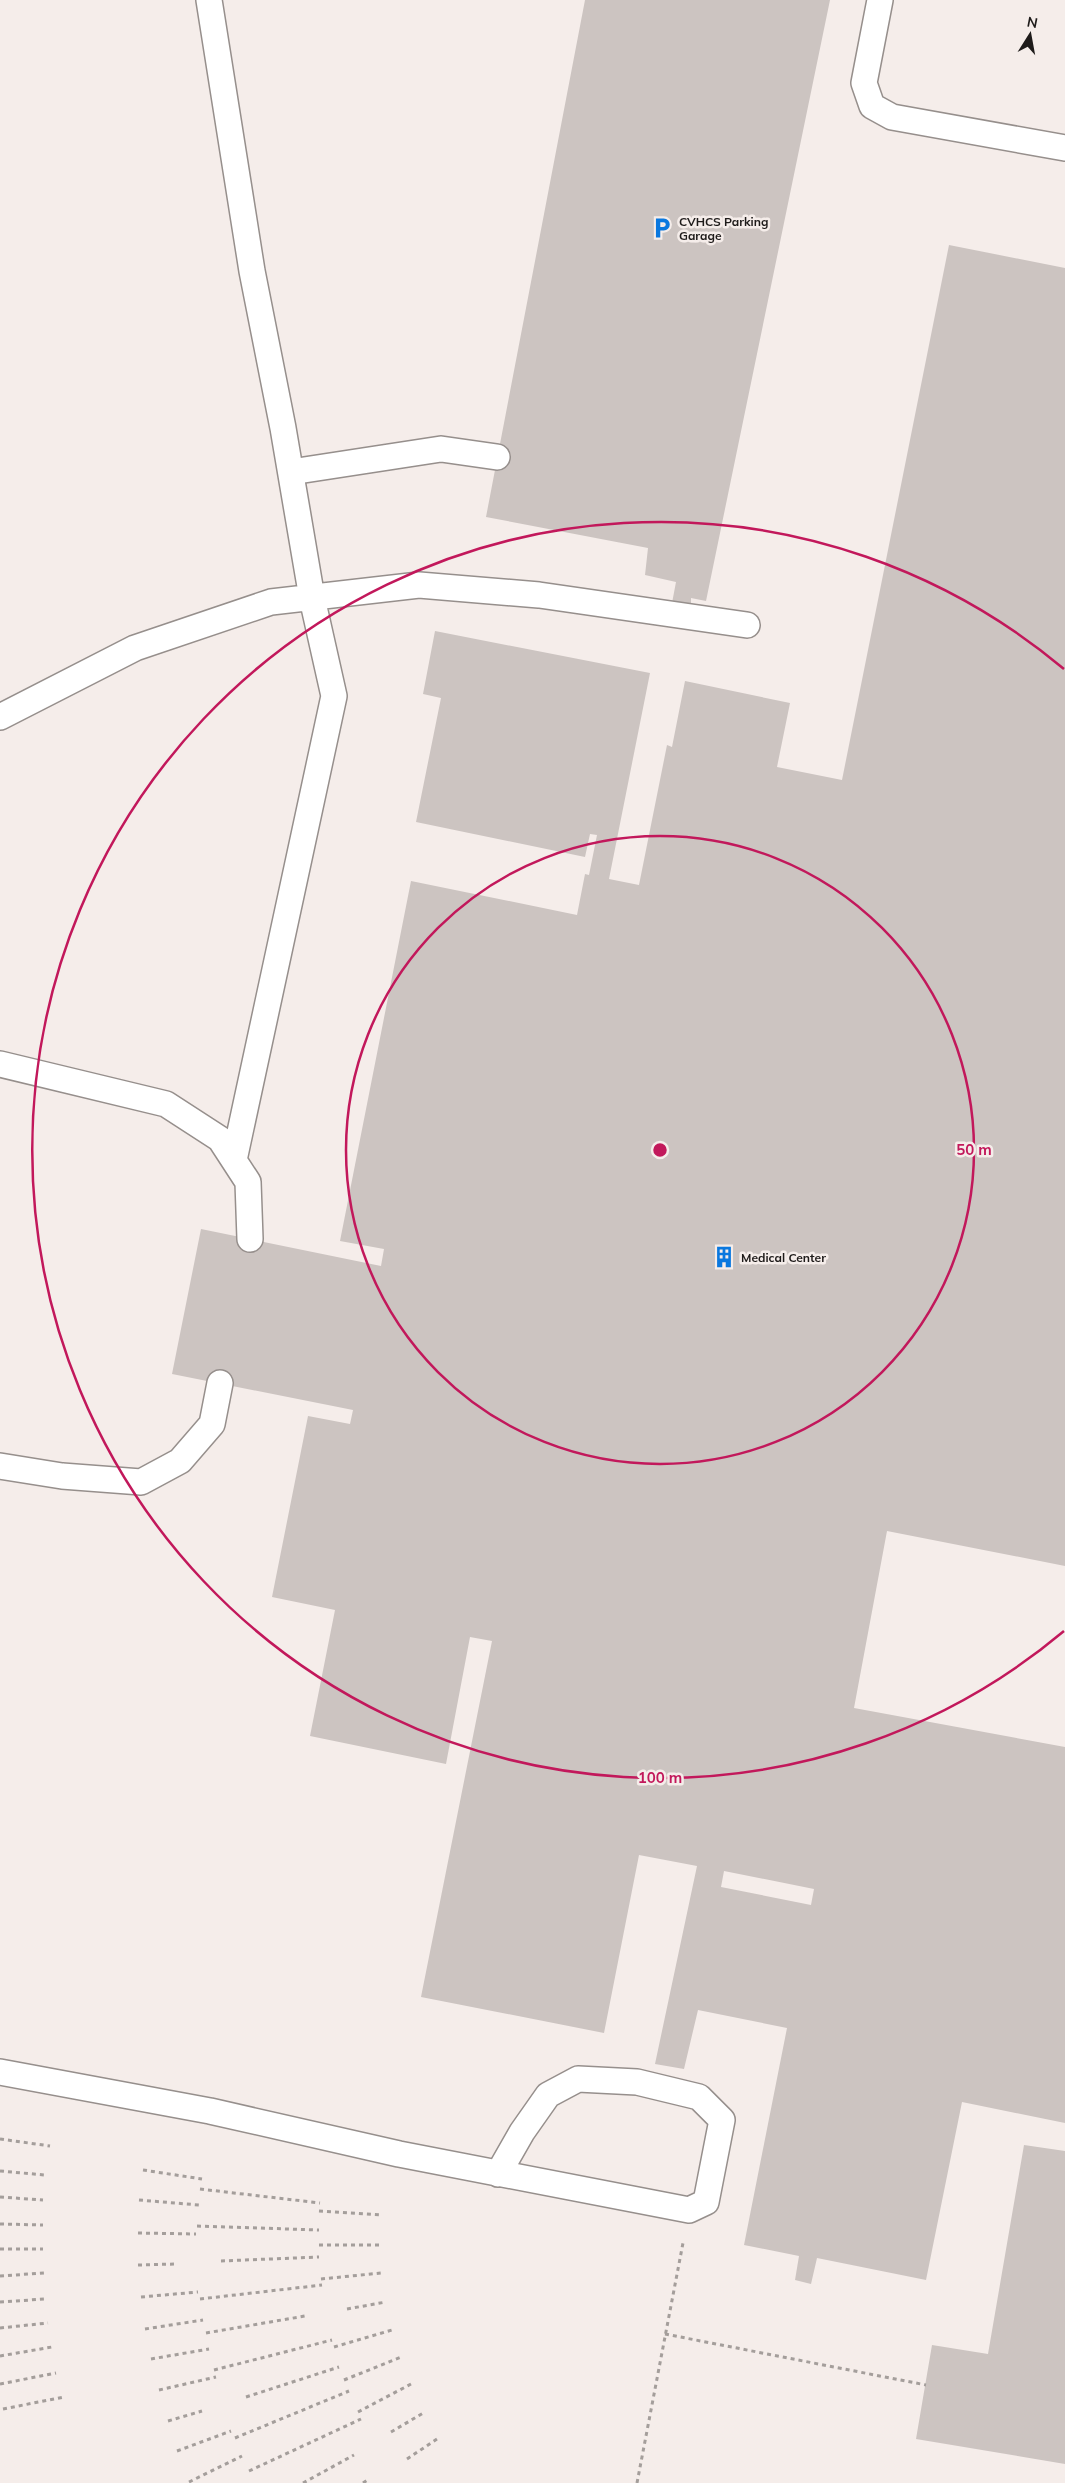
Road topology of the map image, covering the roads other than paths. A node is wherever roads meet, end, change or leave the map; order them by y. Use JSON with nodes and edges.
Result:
{"nodes":[{"id":1,"x":209,"y":0,"type":"edge"},
{"id":2,"x":880,"y":0,"type":"edge"},
{"id":3,"x":1065,"y":148,"type":"edge"},
{"id":4,"x":497,"y":457,"type":"dead end"},
{"id":5,"x":291,"y":472,"type":"junction"},
{"id":6,"x":312,"y":598,"type":"junction"},
{"id":7,"x":747,"y":625,"type":"dead end"},
{"id":8,"x":0,"y":718,"type":"edge"},
{"id":9,"x":0,"y":1064,"type":"edge"},
{"id":10,"x":234,"y":1160,"type":"junction"},
{"id":11,"x":250,"y":1240,"type":"dead end"},
{"id":12,"x":220,"y":1384,"type":"dead end"},
{"id":13,"x":0,"y":1466,"type":"edge"},
{"id":14,"x":0,"y":2072,"type":"edge"},
{"id":15,"x":498,"y":2174,"type":"junction"}],
"edges":[{"from":1,"to":5,"type":"lane"},
{"from":2,"to":3,"type":"lane"},
{"from":4,"to":5,"type":"lane"},
{"from":5,"to":6,"type":"lane"},
{"from":6,"to":7,"type":"lane"},
{"from":6,"to":8,"type":"lane"},
{"from":6,"to":10,"type":"lane"},
{"from":9,"to":10,"type":"lane"},
{"from":10,"to":11,"type":"lane"},
{"from":12,"to":13,"type":"lane"},
{"from":14,"to":15,"type":"lane"},
{"from":15,"to":15,"type":"lane"}]}
